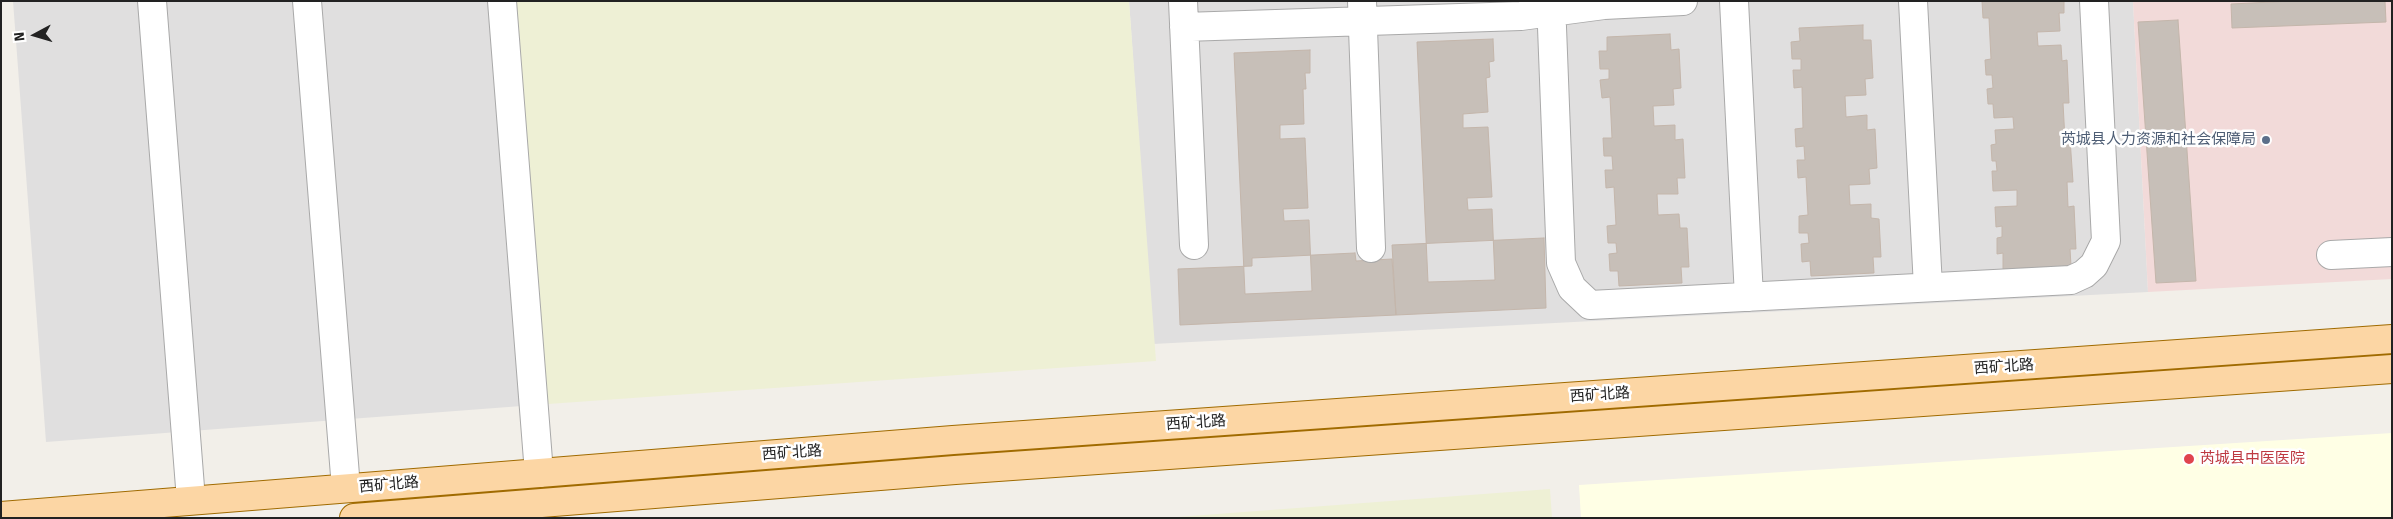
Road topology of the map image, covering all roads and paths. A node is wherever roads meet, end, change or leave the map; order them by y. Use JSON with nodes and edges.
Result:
{"nodes":[{"id":1,"x":152,"y":1,"type":"edge"},
{"id":2,"x":307,"y":1,"type":"edge"},
{"id":3,"x":502,"y":1,"type":"edge"},
{"id":4,"x":1683,"y":1,"type":"edge"},
{"id":5,"x":1734,"y":1,"type":"edge"},
{"id":6,"x":1913,"y":1,"type":"edge"},
{"id":7,"x":2094,"y":1,"type":"edge"},
{"id":8,"x":1551,"y":6,"type":"edge"},
{"id":9,"x":1363,"y":11,"type":"edge"},
{"id":10,"x":1184,"y":14,"type":"edge"},
{"id":11,"x":1194,"y":244,"type":"dead end"},
{"id":12,"x":1371,"y":248,"type":"dead end"},
{"id":13,"x":2392,"y":252,"type":"edge"},
{"id":14,"x":2331,"y":255,"type":"dead end"},
{"id":15,"x":1928,"y":288,"type":"junction"},
{"id":16,"x":1749,"y":297,"type":"junction"},
{"id":17,"x":2392,"y":339,"type":"edge"},
{"id":18,"x":2392,"y":369,"type":"edge"},
{"id":19,"x":539,"y":473,"type":"junction"},
{"id":20,"x":346,"y":488,"type":"junction"},
{"id":21,"x":192,"y":500,"type":"junction"},
{"id":22,"x":535,"y":511,"type":"edge"},
{"id":23,"x":504,"y":512,"type":"edge"},
{"id":24,"x":1,"y":516,"type":"edge"},
{"id":25,"x":354,"y":518,"type":"edge"}],
"edges":[{"from":1,"to":21,"type":"lane"},
{"from":2,"to":20,"type":"lane"},
{"from":3,"to":19,"type":"lane"},
{"from":4,"to":8,"type":"lane"},
{"from":5,"to":16,"type":"lane"},
{"from":6,"to":15,"type":"lane"},
{"from":7,"to":15,"type":"lane"},
{"from":8,"to":9,"type":"lane"},
{"from":8,"to":16,"type":"lane"},
{"from":9,"to":10,"type":"lane"},
{"from":9,"to":12,"type":"lane"},
{"from":10,"to":11,"type":"lane"},
{"from":13,"to":14,"type":"lane"},
{"from":15,"to":16,"type":"lane"},
{"from":17,"to":19,"type":"main road","name":"西矿北路"},
{"from":18,"to":22,"type":"main road","name":"西矿北路"},
{"from":19,"to":20,"type":"main road","name":"西矿北路"},
{"from":20,"to":21,"type":"main road","name":"西矿北路"},
{"from":21,"to":24,"type":"main road","name":"西矿北路"},
{"from":22,"to":23,"type":"main road","name":"西矿北路"},
{"from":23,"to":25,"type":"main road","name":"西矿北路"}]}
